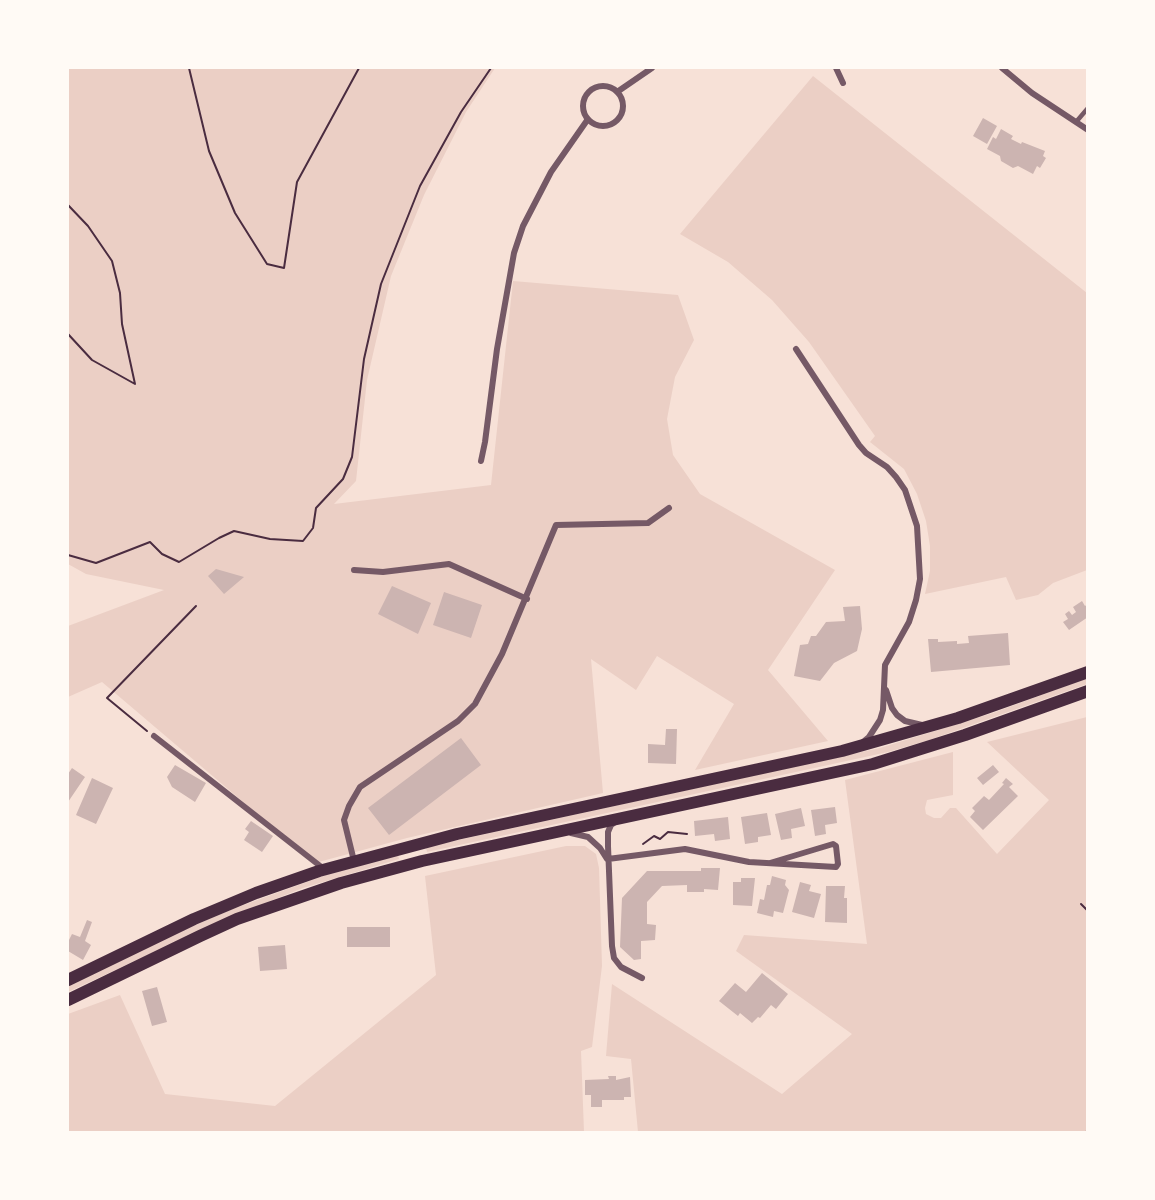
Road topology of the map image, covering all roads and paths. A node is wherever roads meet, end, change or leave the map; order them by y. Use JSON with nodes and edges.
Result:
{"nodes":[{"id":1,"x":189,"y":68,"type":"edge"},
{"id":2,"x":358,"y":68,"type":"edge"},
{"id":3,"x":491,"y":68,"type":"edge"},
{"id":4,"x":652,"y":68,"type":"edge"},
{"id":5,"x":836,"y":68,"type":"edge"},
{"id":6,"x":1002,"y":68,"type":"edge"},
{"id":7,"x":843,"y":82,"type":"dead end"},
{"id":8,"x":618,"y":92,"type":"junction"},
{"id":9,"x":1088,"y":108,"type":"edge"},
{"id":10,"x":588,"y":119,"type":"junction"},
{"id":11,"x":1076,"y":122,"type":"junction"},
{"id":12,"x":1088,"y":130,"type":"edge"},
{"id":13,"x":68,"y":205,"type":"edge"},
{"id":14,"x":68,"y":334,"type":"edge"},
{"id":15,"x":796,"y":349,"type":"dead end"},
{"id":16,"x":481,"y":461,"type":"dead end"},
{"id":17,"x":669,"y":508,"type":"dead end"},
{"id":18,"x":68,"y":555,"type":"edge"},
{"id":19,"x":354,"y":570,"type":"dead end"},
{"id":20,"x":527,"y":598,"type":"junction"},
{"id":21,"x":196,"y":606,"type":"dead end"},
{"id":22,"x":1088,"y":672,"type":"edge"},
{"id":23,"x":884,"y":677,"type":"junction"},
{"id":24,"x":1088,"y":692,"type":"edge"},
{"id":25,"x":929,"y":726,"type":"junction"},
{"id":26,"x":154,"y":736,"type":"joint"},
{"id":27,"x":857,"y":747,"type":"junction"},
{"id":28,"x":621,"y":818,"type":"junction"},
{"id":29,"x":556,"y":832,"type":"junction"},
{"id":30,"x":608,"y":859,"type":"junction"},
{"id":31,"x":354,"y":861,"type":"junction"},
{"id":32,"x":770,"y":863,"type":"junction"},
{"id":33,"x":325,"y":869,"type":"junction"},
{"id":34,"x":1081,"y":903,"type":"dead end"},
{"id":35,"x":1088,"y":910,"type":"edge"},
{"id":36,"x":642,"y":978,"type":"dead end"},
{"id":37,"x":68,"y":980,"type":"edge"},
{"id":38,"x":68,"y":1000,"type":"edge"}],
"edges":[{"from":1,"to":2,"type":"path"},
{"from":3,"to":18,"type":"path"},
{"from":4,"to":8,"type":"street"},
{"from":5,"to":7,"type":"street"},
{"from":6,"to":11,"type":"street"},
{"from":8,"to":10,"type":"street"},
{"from":8,"to":10,"type":"street"},
{"from":9,"to":11,"type":"lane"},
{"from":10,"to":16,"type":"street"},
{"from":11,"to":12,"type":"street"},
{"from":13,"to":14,"type":"path"},
{"from":15,"to":23,"type":"street"},
{"from":17,"to":20,"type":"street"},
{"from":19,"to":20,"type":"street"},
{"from":20,"to":31,"type":"street"},
{"from":21,"to":26,"type":"path"},
{"from":22,"to":25,"type":"main road"},
{"from":23,"to":25,"type":"street"},
{"from":23,"to":27,"type":"street"},
{"from":24,"to":28,"type":"main road"},
{"from":25,"to":27,"type":"main road"},
{"from":26,"to":33,"type":"street"},
{"from":27,"to":31,"type":"main road"},
{"from":28,"to":29,"type":"main road"},
{"from":28,"to":30,"type":"street"},
{"from":29,"to":30,"type":"street"},
{"from":29,"to":38,"type":"main road"},
{"from":30,"to":32,"type":"street"},
{"from":30,"to":36,"type":"street"},
{"from":31,"to":33,"type":"main road"},
{"from":32,"to":32,"type":"street"},
{"from":33,"to":37,"type":"main road"},
{"from":34,"to":35,"type":"path"}]}
